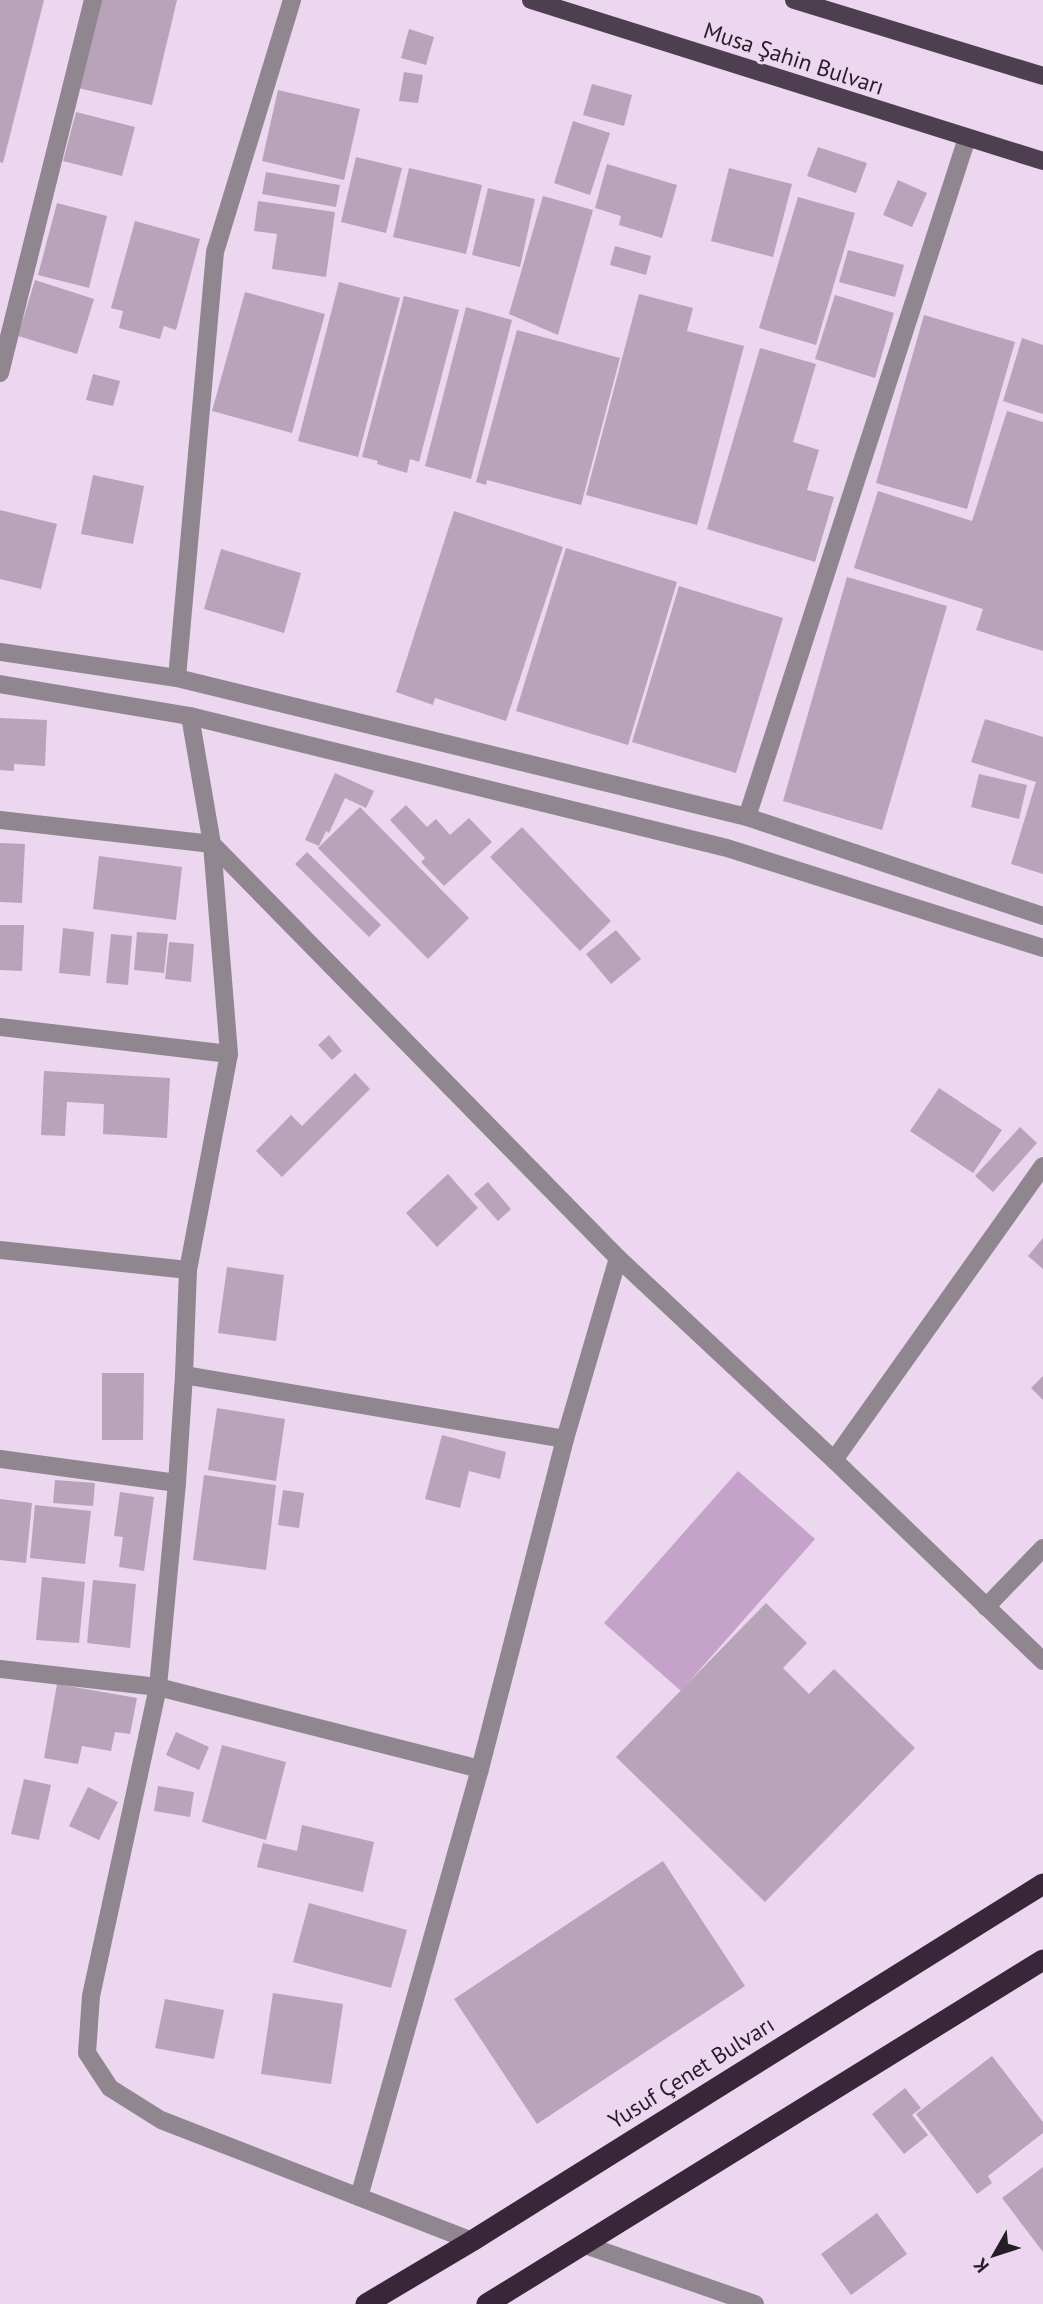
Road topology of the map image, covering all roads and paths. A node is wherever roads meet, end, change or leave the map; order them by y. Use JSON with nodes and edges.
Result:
{"nodes":[{"id":1,"x":93,"y":0,"type":"edge"},
{"id":2,"x":292,"y":0,"type":"edge"},
{"id":3,"x":531,"y":0,"type":"edge"},
{"id":4,"x":794,"y":0,"type":"edge"},
{"id":5,"x":1043,"y":76,"type":"edge"},
{"id":6,"x":967,"y":138,"type":"junction"},
{"id":7,"x":1043,"y":161,"type":"edge"},
{"id":8,"x":0,"y":373,"type":"edge"},
{"id":9,"x":0,"y":652,"type":"edge"},
{"id":10,"x":177,"y":678,"type":"junction"},
{"id":11,"x":0,"y":684,"type":"edge"},
{"id":12,"x":190,"y":716,"type":"junction"},
{"id":13,"x":747,"y":817,"type":"junction"},
{"id":14,"x":0,"y":820,"type":"edge"},
{"id":15,"x":212,"y":844,"type":"junction"},
{"id":16,"x":1043,"y":916,"type":"edge"},
{"id":17,"x":1043,"y":948,"type":"edge"},
{"id":18,"x":0,"y":1027,"type":"edge"},
{"id":19,"x":229,"y":1054,"type":"junction"},
{"id":20,"x":1043,"y":1166,"type":"edge"},
{"id":21,"x":0,"y":1250,"type":"edge"},
{"id":22,"x":618,"y":1258,"type":"junction"},
{"id":23,"x":188,"y":1270,"type":"junction"},
{"id":24,"x":184,"y":1375,"type":"junction"},
{"id":25,"x":565,"y":1439,"type":"junction"},
{"id":26,"x":0,"y":1459,"type":"edge"},
{"id":27,"x":834,"y":1460,"type":"junction"},
{"id":28,"x":177,"y":1483,"type":"junction"},
{"id":29,"x":1043,"y":1548,"type":"edge"},
{"id":30,"x":986,"y":1607,"type":"junction"},
{"id":31,"x":1043,"y":1661,"type":"edge"},
{"id":32,"x":0,"y":1669,"type":"edge"},
{"id":33,"x":158,"y":1687,"type":"junction"},
{"id":34,"x":481,"y":1769,"type":"junction"},
{"id":35,"x":1043,"y":1884,"type":"edge"},
{"id":36,"x":1043,"y":1960,"type":"edge"},
{"id":37,"x":359,"y":2197,"type":"junction"},
{"id":38,"x":472,"y":2241,"type":"junction"},
{"id":39,"x":585,"y":2245,"type":"junction"},
{"id":40,"x":366,"y":2304,"type":"edge"},
{"id":41,"x":488,"y":2304,"type":"edge"},
{"id":42,"x":755,"y":2304,"type":"edge"}],
"edges":[{"from":1,"to":8,"type":"street"},
{"from":2,"to":10,"type":"street"},
{"from":3,"to":6,"type":"main road","name":"Musa Şahin Bulvarı"},
{"from":4,"to":5,"type":"main road"},
{"from":6,"to":7,"type":"main road","name":"Musa Şahin Bulvarı"},
{"from":6,"to":13,"type":"street"},
{"from":9,"to":10,"type":"street"},
{"from":10,"to":13,"type":"street"},
{"from":11,"to":12,"type":"street"},
{"from":12,"to":15,"type":"street"},
{"from":12,"to":17,"type":"street"},
{"from":13,"to":16,"type":"street"},
{"from":14,"to":15,"type":"street"},
{"from":15,"to":19,"type":"street"},
{"from":15,"to":22,"type":"street"},
{"from":18,"to":19,"type":"street"},
{"from":19,"to":23,"type":"street"},
{"from":20,"to":27,"type":"street"},
{"from":21,"to":23,"type":"street"},
{"from":22,"to":25,"type":"street"},
{"from":22,"to":27,"type":"street"},
{"from":23,"to":24,"type":"street"},
{"from":24,"to":25,"type":"street"},
{"from":24,"to":28,"type":"street"},
{"from":25,"to":34,"type":"street"},
{"from":26,"to":28,"type":"street"},
{"from":27,"to":30,"type":"street"},
{"from":28,"to":33,"type":"street"},
{"from":29,"to":30,"type":"street"},
{"from":30,"to":31,"type":"street"},
{"from":32,"to":33,"type":"street"},
{"from":33,"to":34,"type":"street"},
{"from":33,"to":37,"type":"street"},
{"from":34,"to":37,"type":"street"},
{"from":35,"to":38,"type":"highway","name":"Yusuf Çenet Bulvarı"},
{"from":36,"to":39,"type":"highway"},
{"from":37,"to":38,"type":"street"},
{"from":38,"to":40,"type":"highway","name":"Yusuf Çenet Bulvarı"},
{"from":39,"to":41,"type":"highway"},
{"from":39,"to":42,"type":"street"}]}
